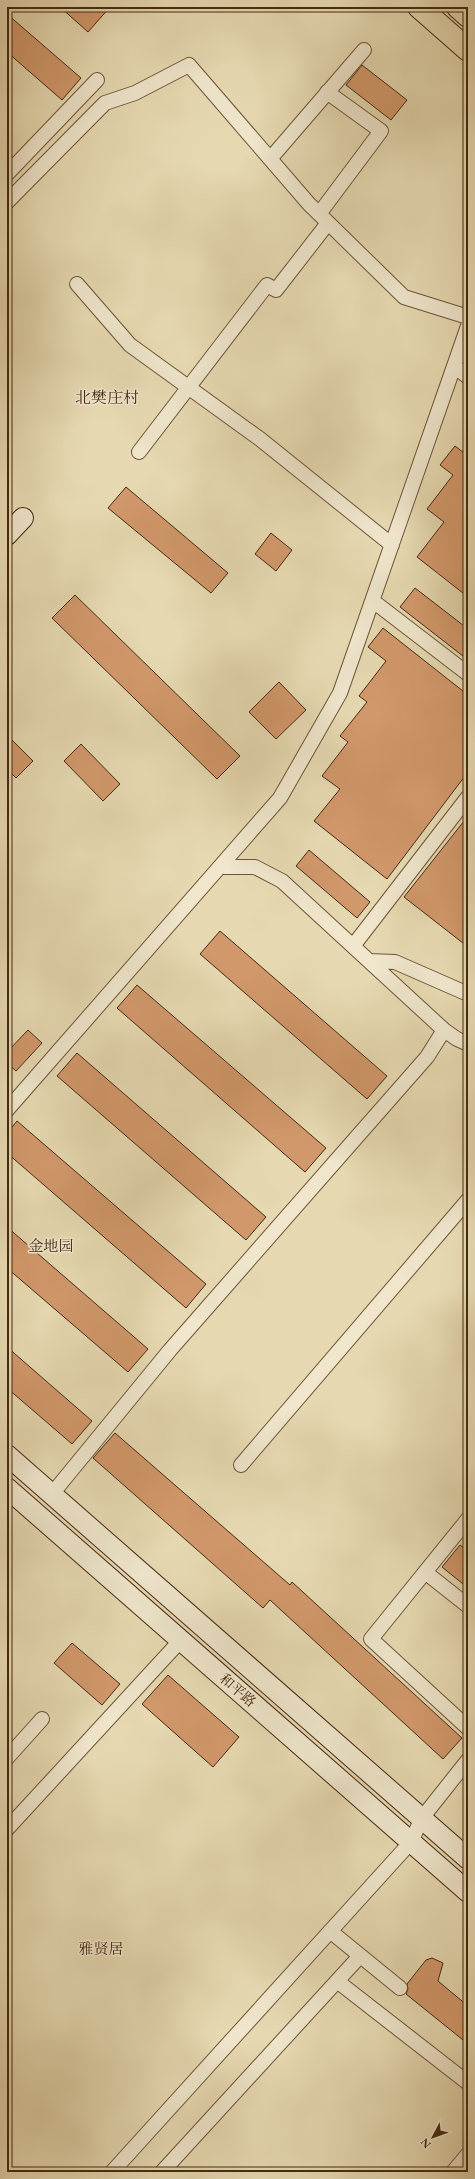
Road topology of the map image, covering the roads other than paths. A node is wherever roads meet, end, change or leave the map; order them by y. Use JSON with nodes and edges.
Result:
{"nodes":[{"id":1,"x":420,"y":7,"type":"edge"},
{"id":2,"x":458,"y":7,"type":"edge"},
{"id":3,"x":468,"y":16,"type":"edge"},
{"id":4,"x":364,"y":50,"type":"dead end"},
{"id":5,"x":468,"y":50,"type":"edge"},
{"id":6,"x":97,"y":80,"type":"dead end"},
{"id":7,"x":328,"y":92,"type":"junction"},
{"id":8,"x":270,"y":159,"type":"junction"},
{"id":9,"x":7,"y":174,"type":"edge"},
{"id":10,"x":7,"y":202,"type":"edge"},
{"id":11,"x":324,"y":219,"type":"junction"},
{"id":12,"x":77,"y":284,"type":"dead end"},
{"id":13,"x":468,"y":317,"type":"edge"},
{"id":14,"x":468,"y":326,"type":"edge"},
{"id":15,"x":454,"y":366,"type":"junction"},
{"id":16,"x":468,"y":376,"type":"edge"},
{"id":17,"x":188,"y":387,"type":"junction"},
{"id":18,"x":139,"y":452,"type":"dead end"},
{"id":19,"x":23,"y":518,"type":"dead end"},
{"id":20,"x":7,"y":535,"type":"edge"},
{"id":21,"x":392,"y":544,"type":"junction"},
{"id":22,"x":373,"y":601,"type":"junction"},
{"id":23,"x":468,"y":674,"type":"edge"},
{"id":24,"x":468,"y":798,"type":"edge"},
{"id":25,"x":220,"y":868,"type":"junction"},
{"id":26,"x":352,"y":946,"type":"junction"},
{"id":27,"x":369,"y":962,"type":"junction"},
{"id":28,"x":468,"y":994,"type":"edge"},
{"id":29,"x":444,"y":1030,"type":"junction"},
{"id":30,"x":468,"y":1044,"type":"edge"},
{"id":31,"x":7,"y":1110,"type":"edge"},
{"id":32,"x":468,"y":1200,"type":"edge"},
{"id":33,"x":7,"y":1455,"type":"edge"},
{"id":34,"x":241,"y":1464,"type":"dead end"},
{"id":35,"x":7,"y":1488,"type":"edge"},
{"id":36,"x":52,"y":1494,"type":"junction"},
{"id":37,"x":468,"y":1519,"type":"edge"},
{"id":38,"x":425,"y":1572,"type":"junction"},
{"id":39,"x":468,"y":1606,"type":"edge"},
{"id":40,"x":181,"y":1640,"type":"junction"},
{"id":41,"x":42,"y":1719,"type":"dead end"},
{"id":42,"x":468,"y":1728,"type":"edge"},
{"id":43,"x":7,"y":1758,"type":"edge"},
{"id":44,"x":468,"y":1760,"type":"edge"},
{"id":45,"x":422,"y":1818,"type":"junction"},
{"id":46,"x":7,"y":1829,"type":"edge"},
{"id":47,"x":411,"y":1842,"type":"junction"},
{"id":48,"x":468,"y":1859,"type":"edge"},
{"id":49,"x":468,"y":1892,"type":"edge"},
{"id":50,"x":330,"y":1931,"type":"junction"},
{"id":51,"x":360,"y":1956,"type":"junction"},
{"id":52,"x":338,"y":1981,"type":"junction"},
{"id":53,"x":400,"y":1988,"type":"dead end"},
{"id":54,"x":468,"y":2083,"type":"edge"},
{"id":55,"x":468,"y":2154,"type":"edge"},
{"id":56,"x":112,"y":2172,"type":"edge"},
{"id":57,"x":162,"y":2172,"type":"edge"},
{"id":58,"x":453,"y":2172,"type":"edge"}],
"edges":[{"from":1,"to":5,"type":"highway"},
{"from":2,"to":3,"type":"highway"},
{"from":4,"to":7,"type":"street"},
{"from":6,"to":9,"type":"street"},
{"from":7,"to":8,"type":"street"},
{"from":7,"to":11,"type":"street"},
{"from":8,"to":10,"type":"street"},
{"from":8,"to":11,"type":"street"},
{"from":11,"to":13,"type":"street"},
{"from":11,"to":17,"type":"street"},
{"from":12,"to":17,"type":"street"},
{"from":14,"to":15,"type":"street"},
{"from":15,"to":16,"type":"street"},
{"from":15,"to":21,"type":"street"},
{"from":17,"to":18,"type":"street"},
{"from":17,"to":21,"type":"street"},
{"from":19,"to":20,"type":"street"},
{"from":21,"to":22,"type":"street"},
{"from":22,"to":23,"type":"street"},
{"from":22,"to":25,"type":"street"},
{"from":24,"to":26,"type":"street"},
{"from":25,"to":26,"type":"street"},
{"from":25,"to":31,"type":"street"},
{"from":26,"to":27,"type":"street"},
{"from":27,"to":28,"type":"street"},
{"from":27,"to":29,"type":"street"},
{"from":29,"to":30,"type":"street"},
{"from":29,"to":36,"type":"street"},
{"from":32,"to":34,"type":"street"},
{"from":33,"to":36,"type":"street","name":"和平路"},
{"from":35,"to":40,"type":"street","name":"和平路"},
{"from":36,"to":45,"type":"street","name":"和平路"},
{"from":37,"to":38,"type":"street"},
{"from":38,"to":39,"type":"street"},
{"from":38,"to":42,"type":"street"},
{"from":40,"to":46,"type":"street"},
{"from":40,"to":47,"type":"street","name":"和平路"},
{"from":41,"to":43,"type":"street"},
{"from":44,"to":45,"type":"street"},
{"from":45,"to":47,"type":"street"},
{"from":45,"to":48,"type":"street","name":"和平路"},
{"from":47,"to":49,"type":"street","name":"和平路"},
{"from":47,"to":50,"type":"street"},
{"from":50,"to":51,"type":"street"},
{"from":50,"to":56,"type":"street"},
{"from":51,"to":52,"type":"street"},
{"from":51,"to":53,"type":"street"},
{"from":52,"to":54,"type":"street"},
{"from":52,"to":57,"type":"street"},
{"from":55,"to":58,"type":"street"}]}
